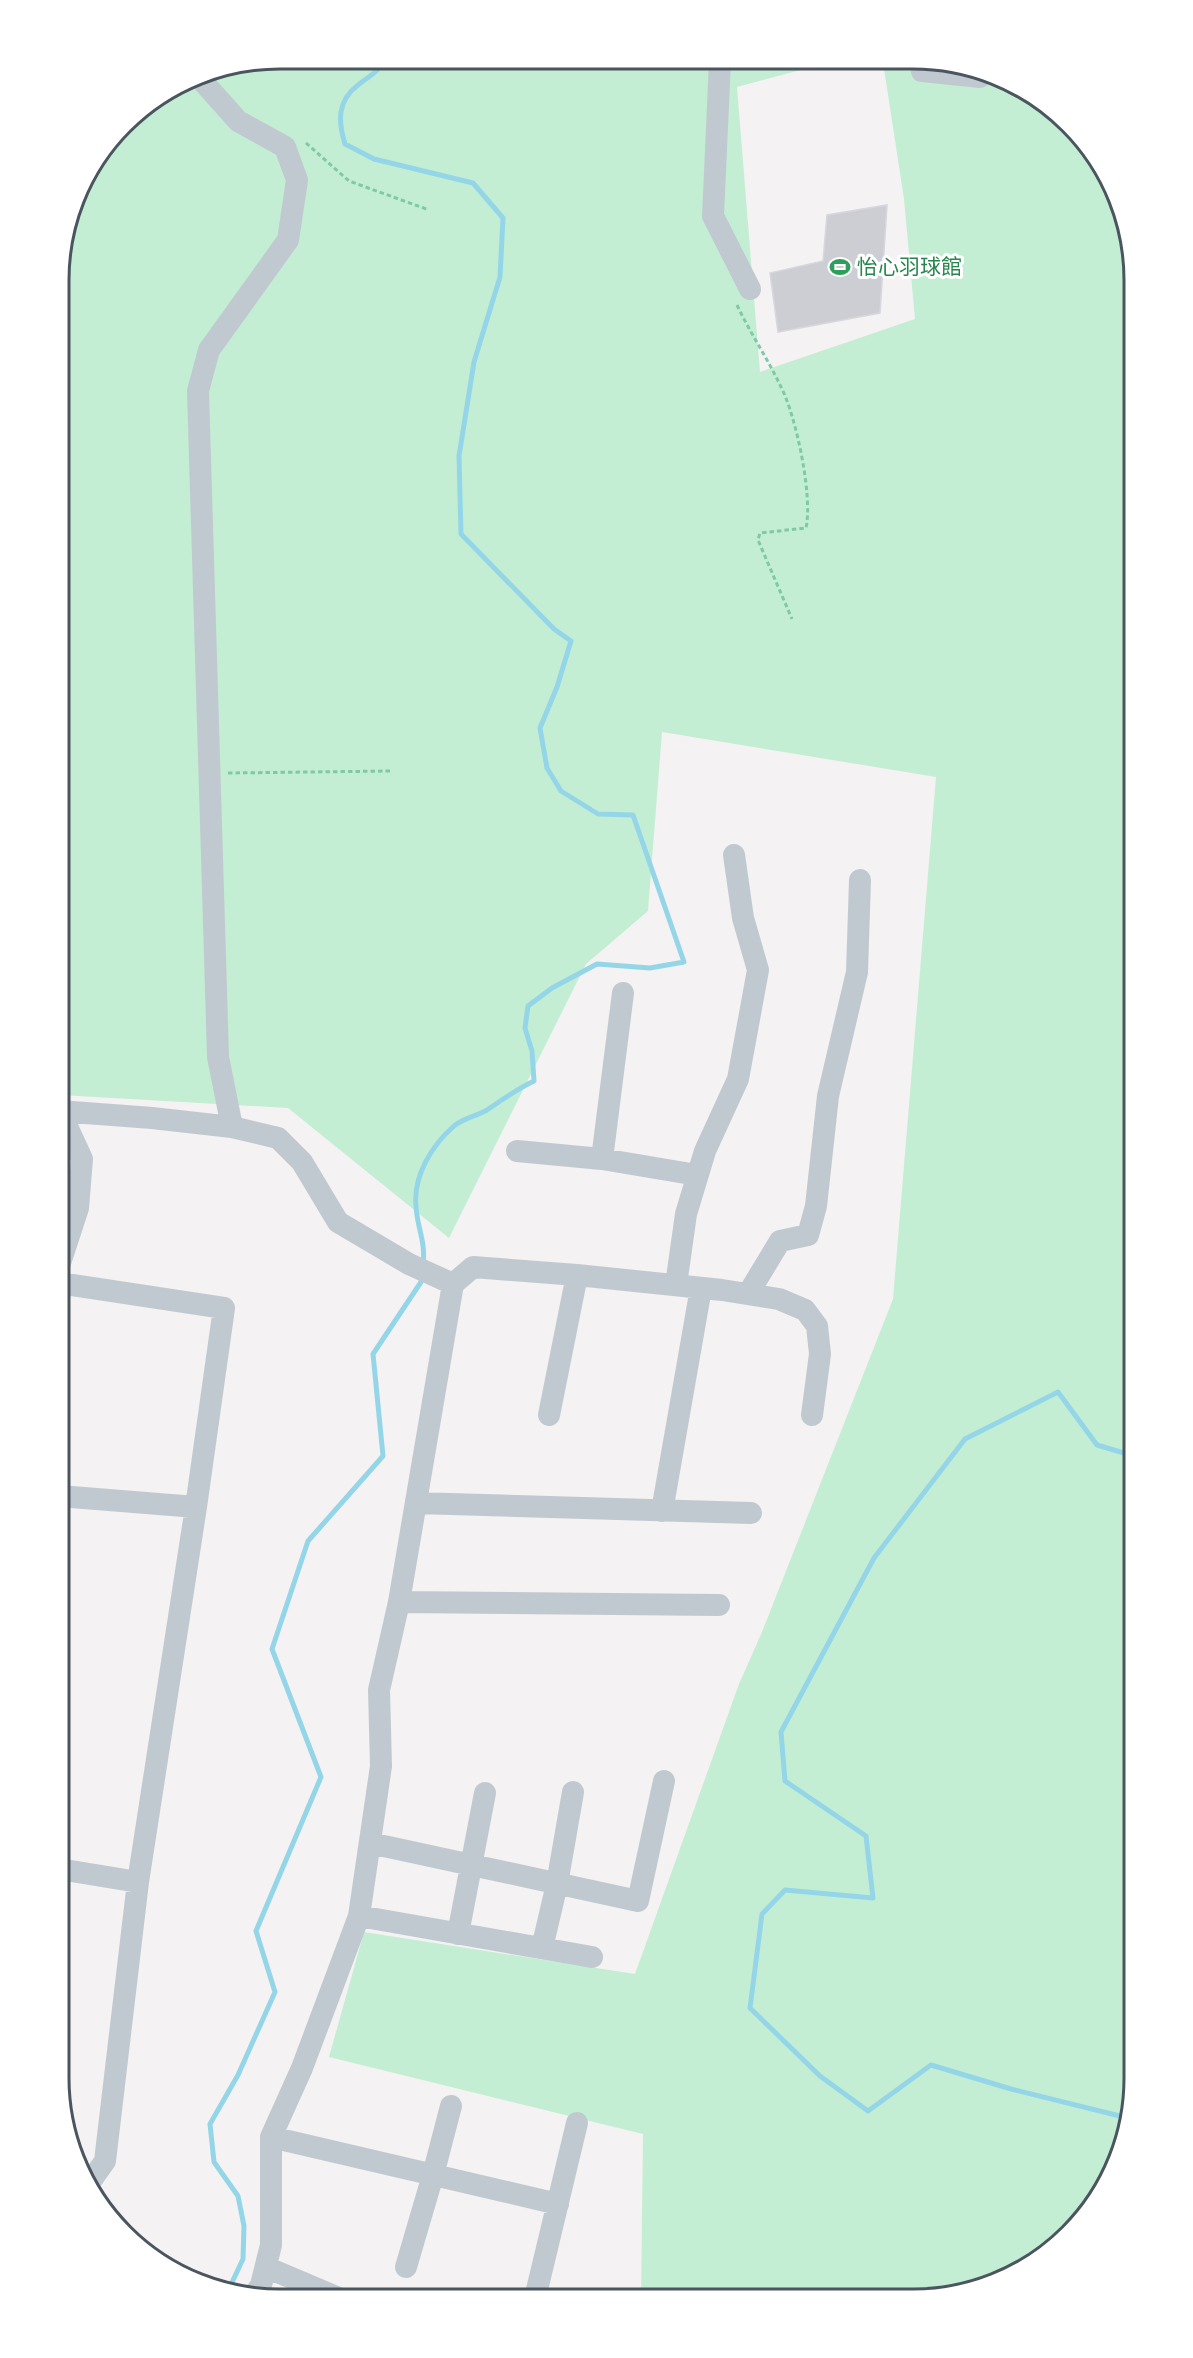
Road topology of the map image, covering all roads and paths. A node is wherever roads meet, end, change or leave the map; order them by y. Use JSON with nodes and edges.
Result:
{"nodes":[{"id":1,"x":720,"y":69,"type":"edge"},
{"id":2,"x":922,"y":69,"type":"edge"},
{"id":3,"x":966,"y":76,"type":"edge"},
{"id":4,"x":204,"y":83,"type":"edge"},
{"id":5,"x":301,"y":138,"type":"dead end"},
{"id":6,"x":429,"y":210,"type":"dead end"},
{"id":7,"x":742,"y":292,"type":"joint"},
{"id":8,"x":792,"y":619,"type":"dead end"},
{"id":9,"x":392,"y":771,"type":"dead end"},
{"id":10,"x":210,"y":774,"type":"junction"},
{"id":11,"x":734,"y":855,"type":"dead end"},
{"id":12,"x":860,"y":880,"type":"dead end"},
{"id":13,"x":623,"y":993,"type":"dead end"},
{"id":14,"x":69,"y":1112,"type":"edge"},
{"id":15,"x":232,"y":1127,"type":"junction"},
{"id":16,"x":69,"y":1131,"type":"edge"},
{"id":17,"x":517,"y":1151,"type":"dead end"},
{"id":18,"x":602,"y":1159,"type":"junction"},
{"id":19,"x":697,"y":1175,"type":"junction"},
{"id":20,"x":69,"y":1235,"type":"edge"},
{"id":21,"x":577,"y":1275,"type":"junction"},
{"id":22,"x":453,"y":1284,"type":"junction"},
{"id":23,"x":69,"y":1285,"type":"edge"},
{"id":24,"x":676,"y":1286,"type":"junction"},
{"id":25,"x":701,"y":1288,"type":"junction"},
{"id":26,"x":748,"y":1294,"type":"junction"},
{"id":27,"x":549,"y":1414,"type":"dead end"},
{"id":28,"x":812,"y":1414,"type":"dead end"},
{"id":29,"x":69,"y":1497,"type":"edge"},
{"id":30,"x":416,"y":1503,"type":"junction"},
{"id":31,"x":196,"y":1507,"type":"junction"},
{"id":32,"x":662,"y":1511,"type":"junction"},
{"id":33,"x":751,"y":1513,"type":"dead end"},
{"id":34,"x":399,"y":1602,"type":"junction"},
{"id":35,"x":719,"y":1605,"type":"dead end"},
{"id":36,"x":664,"y":1781,"type":"dead end"},
{"id":37,"x":573,"y":1792,"type":"dead end"},
{"id":38,"x":485,"y":1793,"type":"dead end"},
{"id":39,"x":370,"y":1843,"type":"junction"},
{"id":40,"x":471,"y":1865,"type":"junction"},
{"id":41,"x":69,"y":1871,"type":"edge"},
{"id":42,"x":138,"y":1882,"type":"junction"},
{"id":43,"x":557,"y":1884,"type":"junction"},
{"id":44,"x":359,"y":1916,"type":"junction"},
{"id":45,"x":458,"y":1934,"type":"junction"},
{"id":46,"x":542,"y":1948,"type":"junction"},
{"id":47,"x":591,"y":1957,"type":"dead end"},
{"id":48,"x":451,"y":2106,"type":"dead end"},
{"id":49,"x":577,"y":2123,"type":"dead end"},
{"id":50,"x":272,"y":2137,"type":"junction"},
{"id":51,"x":434,"y":2175,"type":"junction"},
{"id":52,"x":94,"y":2177,"type":"edge"},
{"id":53,"x":558,"y":2205,"type":"junction"},
{"id":54,"x":266,"y":2267,"type":"junction"},
{"id":55,"x":406,"y":2267,"type":"dead end"},
{"id":56,"x":259,"y":2288,"type":"edge"},
{"id":57,"x":318,"y":2289,"type":"edge"},
{"id":58,"x":537,"y":2289,"type":"edge"}],
"edges":[{"from":1,"to":7,"type":"street"},
{"from":2,"to":3,"type":"street"},
{"from":4,"to":10,"type":"street"},
{"from":5,"to":6,"type":"path"},
{"from":7,"to":8,"type":"path"},
{"from":9,"to":10,"type":"path"},
{"from":10,"to":15,"type":"street"},
{"from":11,"to":19,"type":"street"},
{"from":12,"to":26,"type":"street"},
{"from":13,"to":18,"type":"street"},
{"from":14,"to":15,"type":"street"},
{"from":15,"to":22,"type":"street"},
{"from":16,"to":20,"type":"street"},
{"from":17,"to":18,"type":"street"},
{"from":18,"to":19,"type":"street"},
{"from":19,"to":24,"type":"street"},
{"from":21,"to":22,"type":"street"},
{"from":21,"to":24,"type":"street"},
{"from":21,"to":27,"type":"street"},
{"from":22,"to":30,"type":"street"},
{"from":23,"to":31,"type":"street"},
{"from":24,"to":25,"type":"street"},
{"from":25,"to":26,"type":"street"},
{"from":25,"to":32,"type":"street"},
{"from":26,"to":28,"type":"street"},
{"from":29,"to":31,"type":"street"},
{"from":30,"to":32,"type":"street"},
{"from":30,"to":34,"type":"street"},
{"from":31,"to":42,"type":"street"},
{"from":32,"to":33,"type":"street"},
{"from":34,"to":35,"type":"street"},
{"from":34,"to":39,"type":"street"},
{"from":36,"to":43,"type":"street"},
{"from":37,"to":43,"type":"street"},
{"from":38,"to":40,"type":"street"},
{"from":39,"to":40,"type":"street"},
{"from":39,"to":44,"type":"street"},
{"from":40,"to":43,"type":"street"},
{"from":40,"to":45,"type":"street"},
{"from":41,"to":42,"type":"street"},
{"from":42,"to":52,"type":"street"},
{"from":43,"to":46,"type":"street"},
{"from":44,"to":45,"type":"street"},
{"from":44,"to":50,"type":"street"},
{"from":45,"to":46,"type":"street"},
{"from":46,"to":47,"type":"street"},
{"from":48,"to":51,"type":"street"},
{"from":49,"to":53,"type":"street"},
{"from":50,"to":51,"type":"street"},
{"from":50,"to":54,"type":"street"},
{"from":51,"to":53,"type":"street"},
{"from":51,"to":55,"type":"street"},
{"from":53,"to":58,"type":"street"},
{"from":54,"to":56,"type":"street"},
{"from":54,"to":57,"type":"street"}]}
